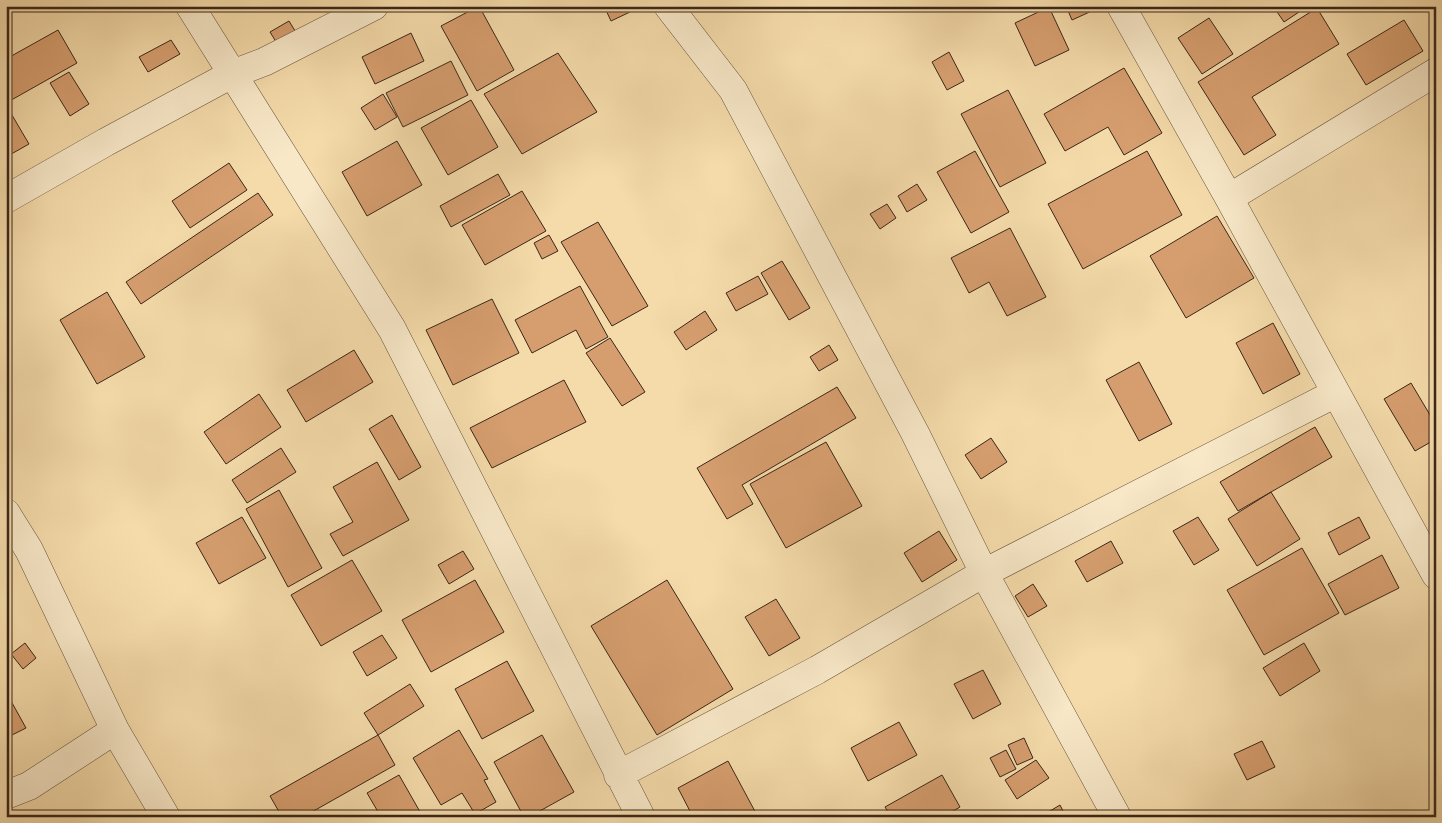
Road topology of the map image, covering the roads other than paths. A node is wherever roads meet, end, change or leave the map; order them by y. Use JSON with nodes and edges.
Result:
{"nodes":[{"id":1,"x":190,"y":6,"type":"edge"},
{"id":2,"x":374,"y":6,"type":"edge"},
{"id":3,"x":668,"y":6,"type":"edge"},
{"id":4,"x":1121,"y":6,"type":"edge"},
{"id":5,"x":1436,"y":72,"type":"edge"},
{"id":6,"x":232,"y":74,"type":"junction"},
{"id":7,"x":1229,"y":198,"type":"junction"},
{"id":8,"x":6,"y":199,"type":"edge"},
{"id":9,"x":1336,"y":393,"type":"junction"},
{"id":10,"x":6,"y":513,"type":"edge"},
{"id":11,"x":984,"y":573,"type":"junction"},
{"id":12,"x":1436,"y":575,"type":"edge"},
{"id":13,"x":115,"y":730,"type":"junction"},
{"id":14,"x":618,"y":775,"type":"junction"},
{"id":15,"x":6,"y":795,"type":"edge"},
{"id":16,"x":166,"y":817,"type":"edge"},
{"id":17,"x":641,"y":817,"type":"edge"},
{"id":18,"x":1117,"y":817,"type":"edge"}],
"edges":[{"from":1,"to":6,"type":"street"},
{"from":2,"to":6,"type":"street"},
{"from":3,"to":11,"type":"street"},
{"from":4,"to":7,"type":"street"},
{"from":5,"to":7,"type":"street"},
{"from":6,"to":8,"type":"street"},
{"from":6,"to":14,"type":"street"},
{"from":7,"to":9,"type":"street"},
{"from":9,"to":11,"type":"street"},
{"from":9,"to":12,"type":"street"},
{"from":10,"to":13,"type":"street"},
{"from":11,"to":14,"type":"street"},
{"from":11,"to":18,"type":"street"},
{"from":13,"to":15,"type":"street"},
{"from":13,"to":16,"type":"street"},
{"from":14,"to":17,"type":"street"}]}
